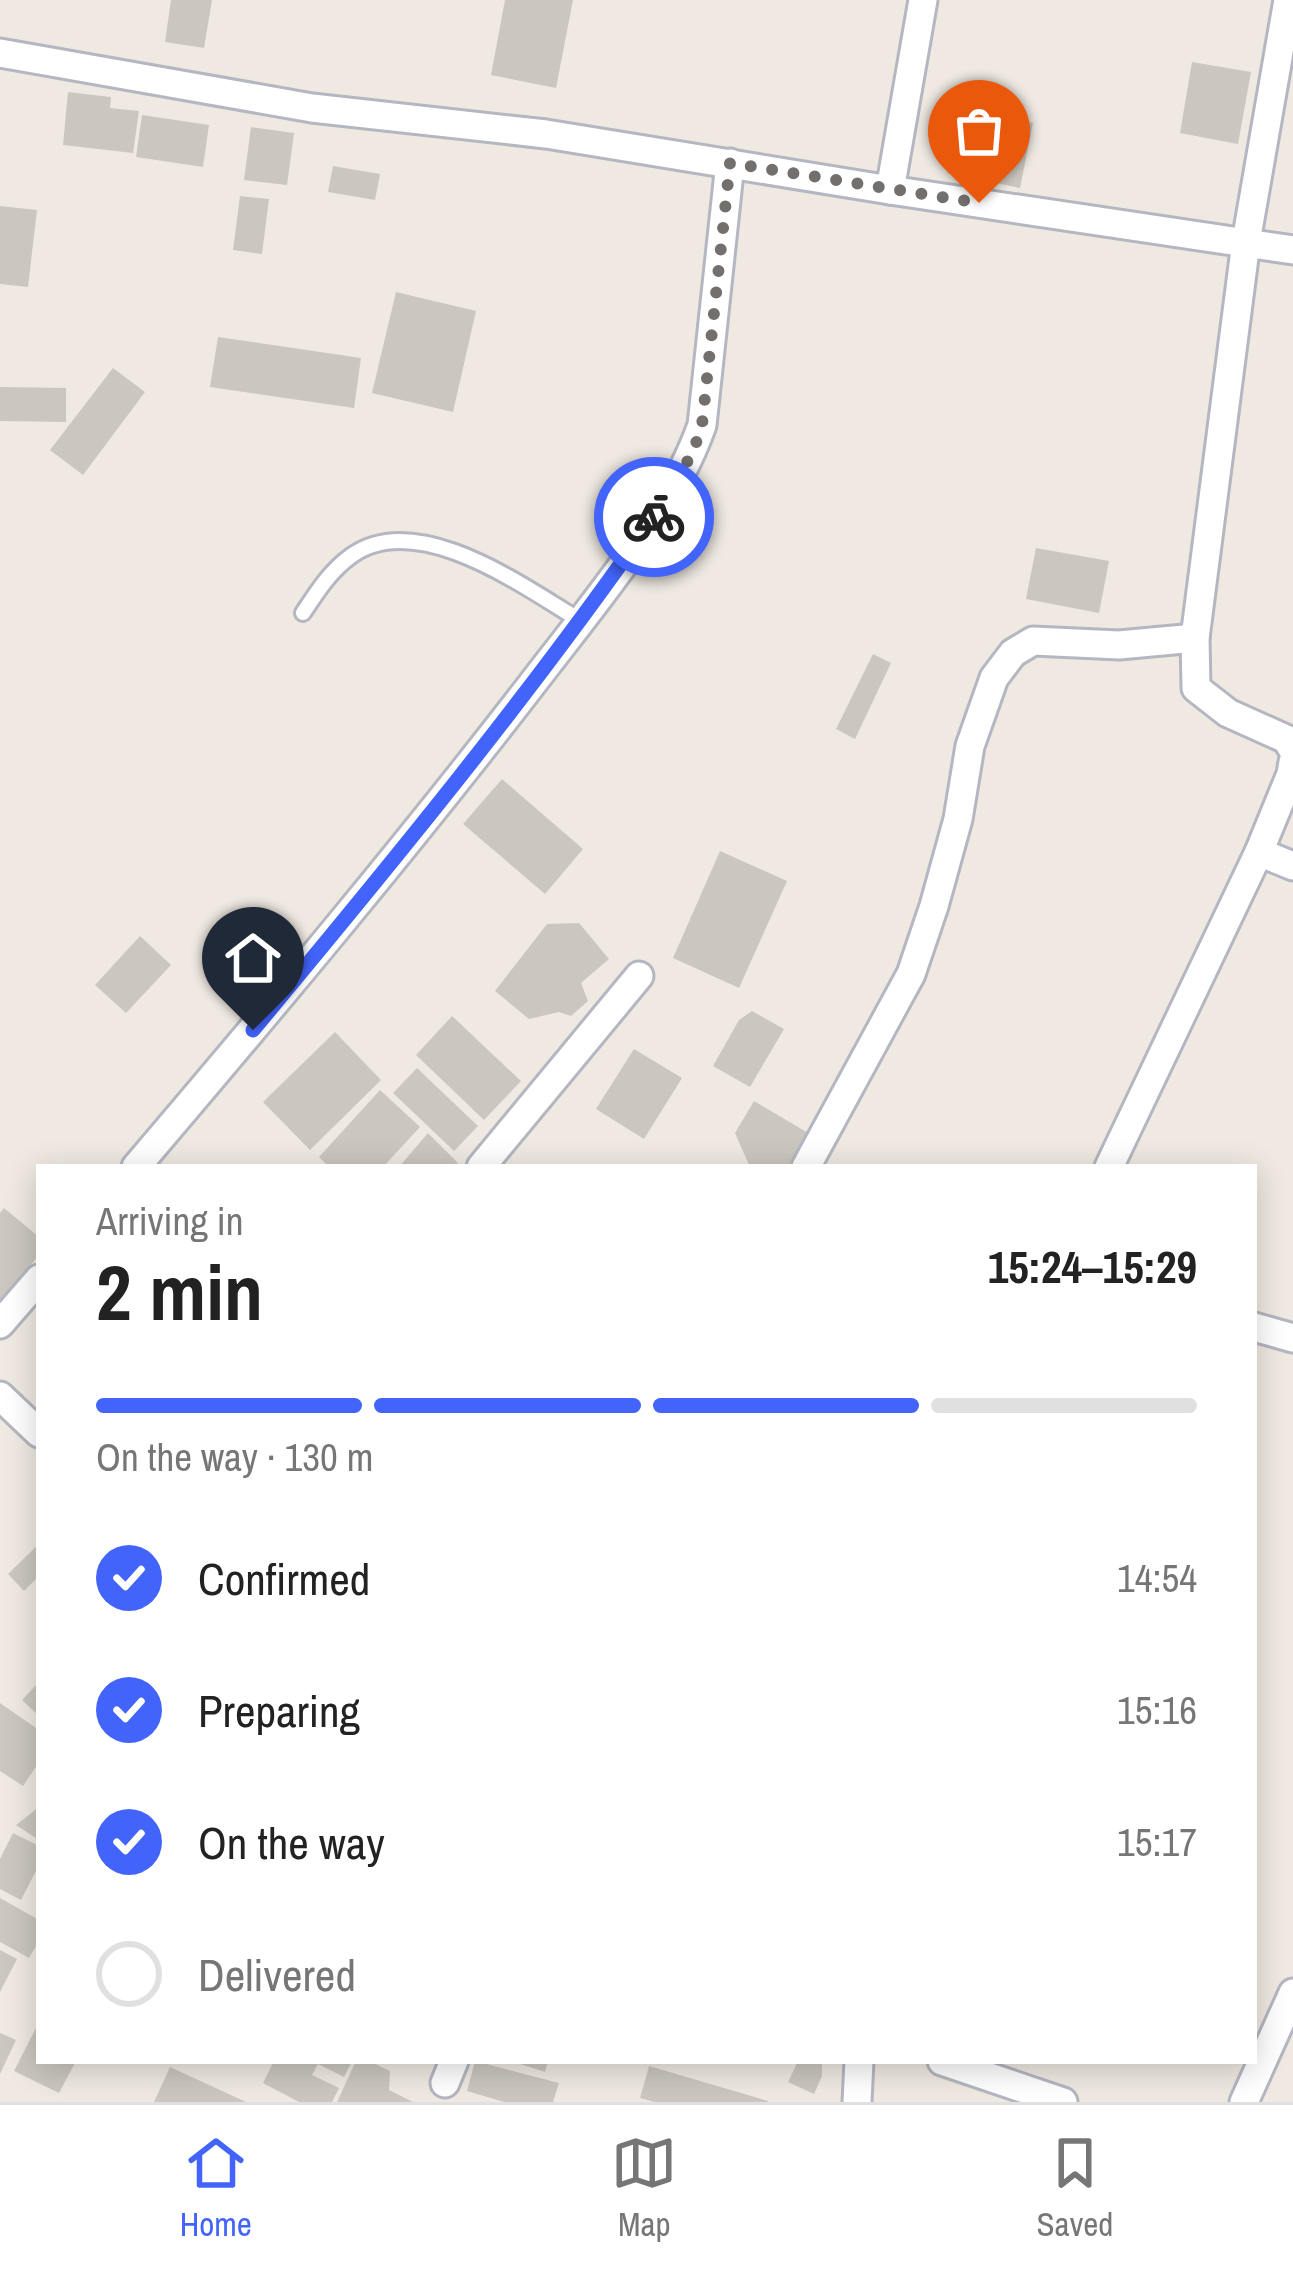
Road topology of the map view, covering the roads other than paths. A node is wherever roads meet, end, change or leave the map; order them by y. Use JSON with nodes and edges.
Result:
{"nodes":[{"id":1,"x":922,"y":0,"type":"edge"},
{"id":2,"x":1288,"y":0,"type":"edge"},
{"id":3,"x":0,"y":53,"type":"edge"},
{"id":4,"x":730,"y":163,"type":"junction"},
{"id":5,"x":890,"y":190,"type":"junction"},
{"id":6,"x":1246,"y":242,"type":"junction"},
{"id":7,"x":1293,"y":250,"type":"edge"},
{"id":8,"x":303,"y":613,"type":"dead end"},
{"id":9,"x":581,"y":621,"type":"junction"},
{"id":10,"x":1195,"y":638,"type":"junction"},
{"id":11,"x":1293,"y":750,"type":"edge"},
{"id":12,"x":1293,"y":762,"type":"edge"},
{"id":13,"x":1259,"y":852,"type":"junction"},
{"id":14,"x":1293,"y":866,"type":"edge"},
{"id":15,"x":640,"y":976,"type":"dead end"},
{"id":16,"x":139,"y":1164,"type":"edge"},
{"id":17,"x":483,"y":1164,"type":"edge"},
{"id":18,"x":808,"y":1164,"type":"edge"},
{"id":19,"x":1110,"y":1164,"type":"edge"},
{"id":20,"x":36,"y":1282,"type":"edge"},
{"id":21,"x":0,"y":1324,"type":"edge"},
{"id":22,"x":1257,"y":1328,"type":"edge"},
{"id":23,"x":1293,"y":1338,"type":"edge"},
{"id":24,"x":0,"y":1396,"type":"edge"},
{"id":25,"x":36,"y":1430,"type":"edge"},
{"id":26,"x":1293,"y":1993,"type":"edge"},
{"id":27,"x":859,"y":2064,"type":"edge"},
{"id":28,"x":951,"y":2064,"type":"edge"},
{"id":29,"x":857,"y":2102,"type":"edge"},
{"id":30,"x":1063,"y":2102,"type":"edge"},
{"id":31,"x":1244,"y":2102,"type":"edge"}],
"edges":[{"from":1,"to":5,"type":"street"},
{"from":2,"to":6,"type":"street"},
{"from":3,"to":4,"type":"street"},
{"from":4,"to":5,"type":"street"},
{"from":4,"to":9,"type":"street"},
{"from":5,"to":6,"type":"street"},
{"from":6,"to":7,"type":"street"},
{"from":6,"to":10,"type":"street"},
{"from":8,"to":9,"type":"lane"},
{"from":9,"to":16,"type":"street"},
{"from":10,"to":11,"type":"street"},
{"from":10,"to":18,"type":"street"},
{"from":12,"to":13,"type":"street"},
{"from":13,"to":14,"type":"street"},
{"from":13,"to":19,"type":"street"},
{"from":15,"to":17,"type":"street"},
{"from":20,"to":21,"type":"street"},
{"from":22,"to":23,"type":"street"},
{"from":24,"to":25,"type":"street"},
{"from":26,"to":31,"type":"street"},
{"from":27,"to":29,"type":"street"},
{"from":28,"to":30,"type":"street"}]}
